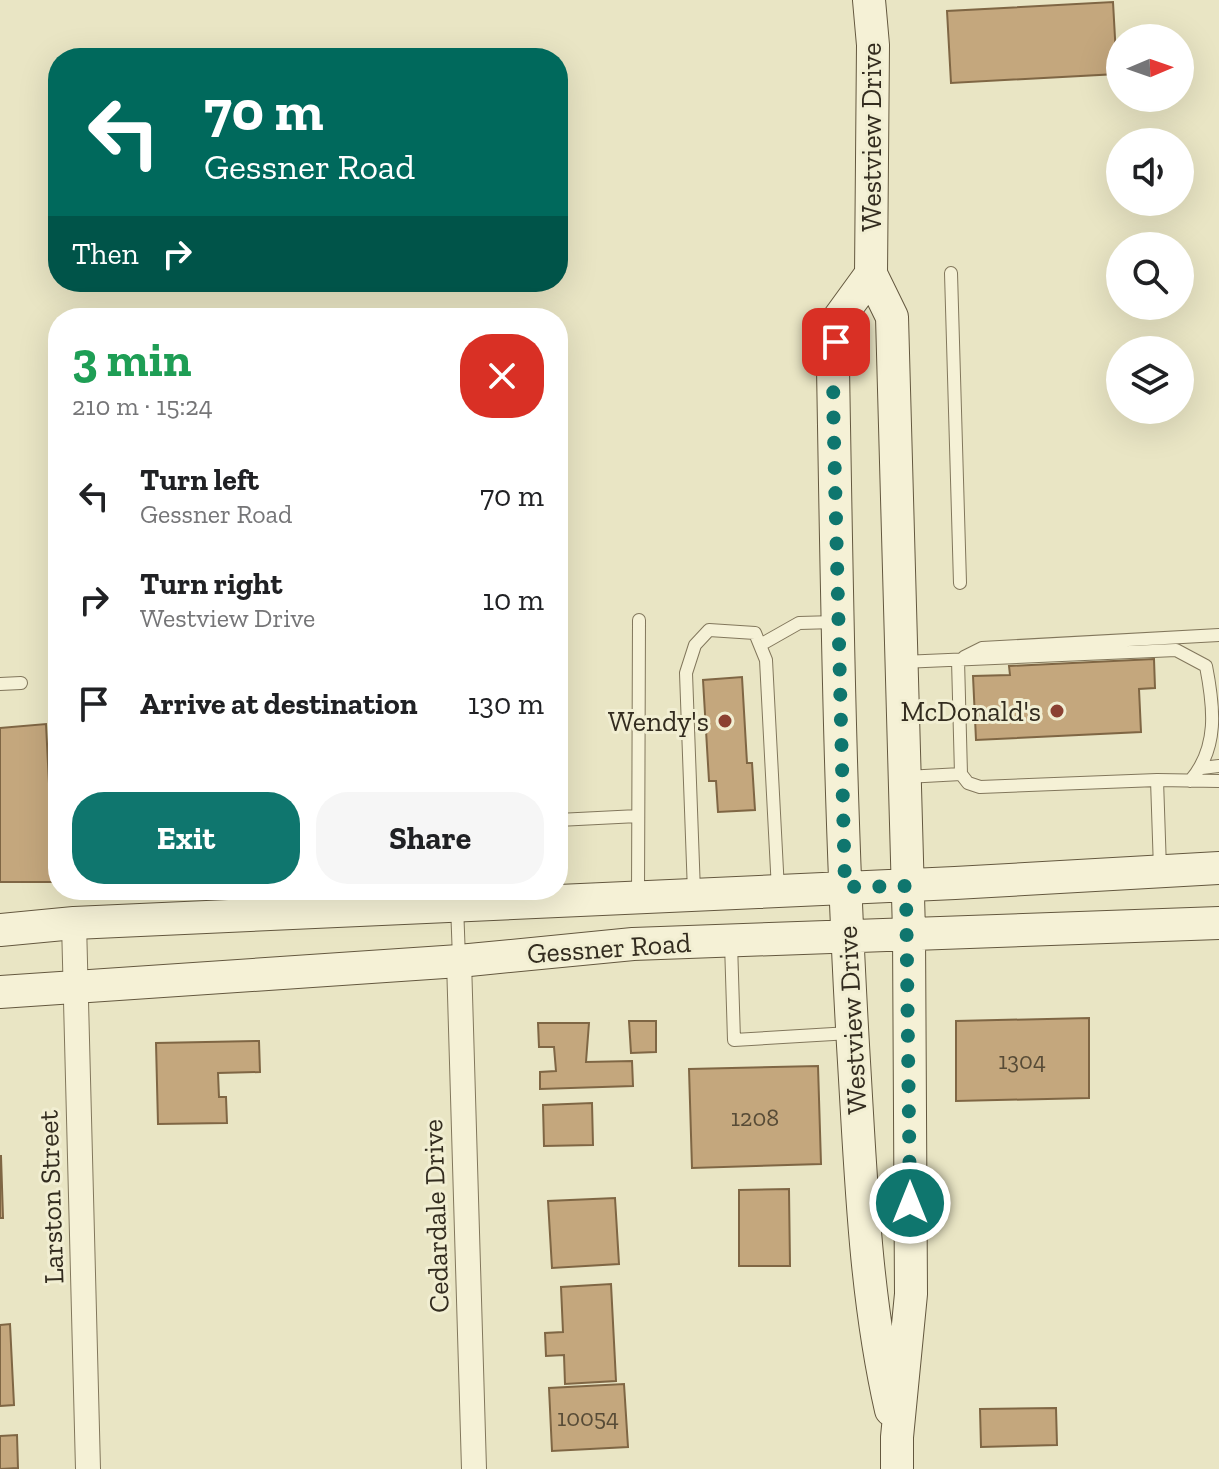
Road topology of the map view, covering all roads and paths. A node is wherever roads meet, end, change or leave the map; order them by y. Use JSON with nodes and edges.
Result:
{"nodes":[{"id":1,"x":869,"y":0,"type":"edge"},
{"id":2,"x":951,"y":273,"type":"dead end"},
{"id":3,"x":871,"y":274,"type":"junction"},
{"id":4,"x":960,"y":583,"type":"dead end"},
{"id":5,"x":639,"y":620,"type":"dead end"},
{"id":6,"x":838,"y":622,"type":"junction"},
{"id":7,"x":1219,"y":635,"type":"edge"},
{"id":8,"x":762,"y":644,"type":"junction"},
{"id":9,"x":958,"y":660,"type":"junction"},
{"id":10,"x":899,"y":662,"type":"junction"},
{"id":11,"x":1206,"y":666,"type":"junction"},
{"id":12,"x":1219,"y":678,"type":"edge"},
{"id":13,"x":21,"y":683,"type":"dead end"},
{"id":14,"x":0,"y":684,"type":"edge"},
{"id":15,"x":1219,"y":766,"type":"edge"},
{"id":16,"x":1202,"y":768,"type":"junction"},
{"id":17,"x":961,"y":774,"type":"junction"},
{"id":18,"x":903,"y":778,"type":"junction"},
{"id":19,"x":1157,"y":780,"type":"junction"},
{"id":20,"x":1190,"y":781,"type":"junction"},
{"id":21,"x":1219,"y":781,"type":"edge"},
{"id":22,"x":638,"y":816,"type":"junction"},
{"id":23,"x":568,"y":820,"type":"edge"},
{"id":24,"x":1219,"y":868,"type":"edge"},
{"id":25,"x":1161,"y":873,"type":"junction"},
{"id":26,"x":1016,"y":880,"type":"junction"},
{"id":27,"x":906,"y":886,"type":"junction"},
{"id":28,"x":845,"y":887,"type":"junction"},
{"id":29,"x":778,"y":890,"type":"junction"},
{"id":30,"x":694,"y":894,"type":"junction"},
{"id":31,"x":568,"y":896,"type":"edge"},
{"id":32,"x":638,"y":896,"type":"junction"},
{"id":33,"x":342,"y":900,"type":"edge"},
{"id":34,"x":457,"y":900,"type":"edge"},
{"id":35,"x":265,"y":902,"type":"edge"},
{"id":36,"x":74,"y":923,"type":"junction"},
{"id":37,"x":1219,"y":923,"type":"edge"},
{"id":38,"x":1017,"y":928,"type":"junction"},
{"id":39,"x":0,"y":930,"type":"edge"},
{"id":40,"x":909,"y":932,"type":"junction"},
{"id":41,"x":846,"y":934,"type":"junction"},
{"id":42,"x":730,"y":940,"type":"junction"},
{"id":43,"x":459,"y":961,"type":"junction"},
{"id":44,"x":75,"y":986,"type":"junction"},
{"id":45,"x":0,"y":992,"type":"edge"},
{"id":46,"x":852,"y":1033,"type":"junction"},
{"id":47,"x":897,"y":1437,"type":"junction"},
{"id":48,"x":88,"y":1469,"type":"edge"},
{"id":49,"x":474,"y":1469,"type":"edge"},
{"id":50,"x":897,"y":1469,"type":"edge"}],
"edges":[{"from":1,"to":3,"type":"main road","name":"Westview Drive"},
{"from":2,"to":4,"type":"lane"},
{"from":3,"to":6,"type":"main road","name":"Westview Drive"},
{"from":3,"to":10,"type":"main road","name":"Westview Drive"},
{"from":5,"to":22,"type":"lane"},
{"from":6,"to":8,"type":"lane"},
{"from":6,"to":28,"type":"main road","name":"Westview Drive"},
{"from":7,"to":9,"type":"lane"},
{"from":8,"to":29,"type":"lane"},
{"from":8,"to":30,"type":"lane"},
{"from":9,"to":10,"type":"lane"},
{"from":9,"to":11,"type":"lane"},
{"from":9,"to":17,"type":"lane"},
{"from":10,"to":18,"type":"main road","name":"Westview Drive"},
{"from":11,"to":12,"type":"lane"},
{"from":11,"to":16,"type":"lane"},
{"from":13,"to":14,"type":"lane"},
{"from":15,"to":16,"type":"lane"},
{"from":16,"to":20,"type":"lane"},
{"from":17,"to":18,"type":"lane"},
{"from":17,"to":19,"type":"lane"},
{"from":18,"to":27,"type":"main road","name":"Westview Drive"},
{"from":19,"to":20,"type":"lane"},
{"from":19,"to":25,"type":"lane"},
{"from":20,"to":21,"type":"lane"},
{"from":22,"to":23,"type":"lane"},
{"from":22,"to":32,"type":"lane"},
{"from":24,"to":25,"type":"main road","name":"Gessner Road"},
{"from":25,"to":26,"type":"main road","name":"Gessner Road"},
{"from":26,"to":27,"type":"main road","name":"Gessner Road"},
{"from":26,"to":38,"type":"main road"},
{"from":27,"to":28,"type":"main road","name":"Gessner Road"},
{"from":27,"to":40,"type":"main road","name":"Westview Drive"},
{"from":28,"to":29,"type":"main road","name":"Gessner Road"},
{"from":28,"to":41,"type":"main road","name":"Westview Drive"},
{"from":29,"to":30,"type":"main road","name":"Gessner Road"},
{"from":30,"to":32,"type":"main road","name":"Gessner Road"},
{"from":31,"to":32,"type":"main road","name":"Gessner Road"},
{"from":33,"to":35,"type":"main road","name":"Gessner Road"},
{"from":34,"to":43,"type":"lane"},
{"from":35,"to":36,"type":"main road","name":"Gessner Road"},
{"from":36,"to":39,"type":"main road","name":"Gessner Road"},
{"from":36,"to":44,"type":"street","name":"Larston Street"},
{"from":37,"to":38,"type":"main road","name":"Gessner Road"},
{"from":38,"to":40,"type":"main road","name":"Gessner Road"},
{"from":40,"to":41,"type":"main road","name":"Gessner Road"},
{"from":40,"to":47,"type":"main road","name":"Westview Drive"},
{"from":41,"to":42,"type":"main road","name":"Gessner Road"},
{"from":41,"to":46,"type":"main road","name":"Westview Drive"},
{"from":42,"to":43,"type":"main road","name":"Gessner Road"},
{"from":42,"to":46,"type":"lane"},
{"from":43,"to":44,"type":"main road","name":"Gessner Road"},
{"from":43,"to":49,"type":"street","name":"Cedardale Drive"},
{"from":44,"to":45,"type":"main road","name":"Gessner Road"},
{"from":44,"to":48,"type":"street","name":"Larston Street"},
{"from":46,"to":47,"type":"main road","name":"Westview Drive"},
{"from":47,"to":50,"type":"main road","name":"Westview Drive"}]}
